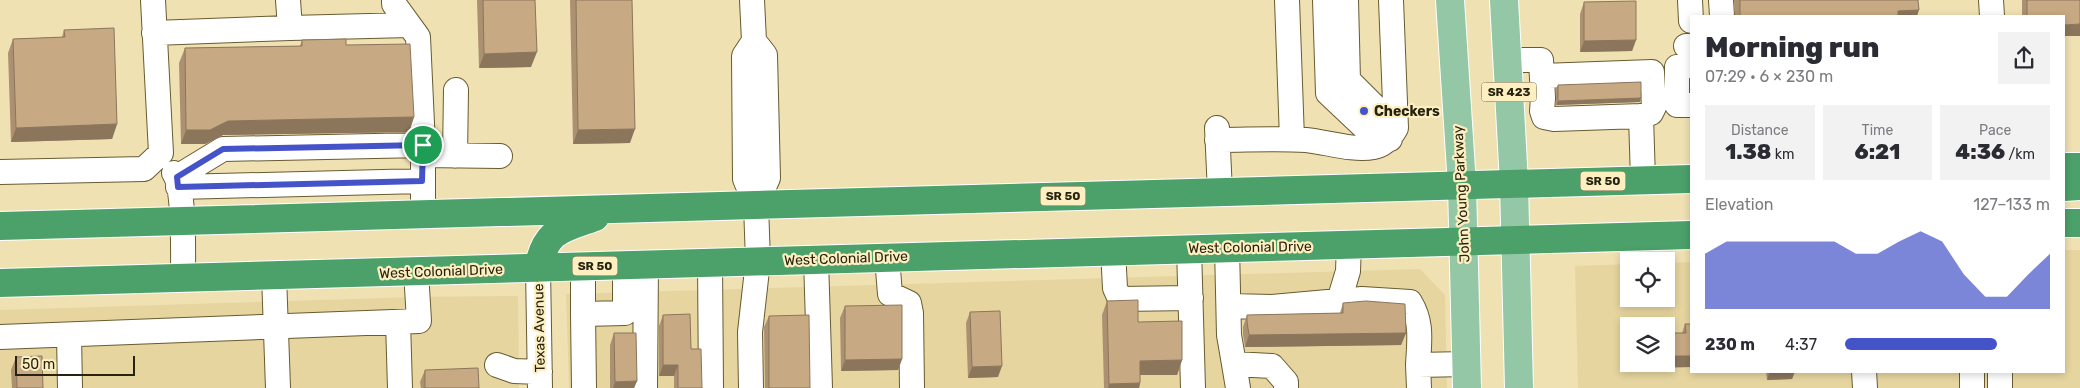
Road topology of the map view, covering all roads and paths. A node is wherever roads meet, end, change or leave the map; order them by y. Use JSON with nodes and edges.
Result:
{"nodes":[{"id":1,"x":153,"y":0,"type":"edge"},
{"id":2,"x":288,"y":0,"type":"edge"},
{"id":3,"x":394,"y":0,"type":"edge"},
{"id":4,"x":752,"y":0,"type":"edge"},
{"id":5,"x":1287,"y":0,"type":"edge"},
{"id":6,"x":1325,"y":0,"type":"edge"},
{"id":7,"x":1346,"y":0,"type":"edge"},
{"id":8,"x":1391,"y":0,"type":"edge"},
{"id":9,"x":1450,"y":0,"type":"edge"},
{"id":10,"x":1504,"y":0,"type":"edge"},
{"id":11,"x":1690,"y":0,"type":"edge"},
{"id":12,"x":1721,"y":0,"type":"edge"},
{"id":13,"x":1991,"y":0,"type":"edge"},
{"id":14,"x":1691,"y":15,"type":"edge"},
{"id":15,"x":1722,"y":15,"type":"edge"},
{"id":16,"x":1992,"y":15,"type":"edge"},
{"id":17,"x":409,"y":25,"type":"junction"},
{"id":18,"x":290,"y":28,"type":"junction"},
{"id":19,"x":154,"y":33,"type":"junction"},
{"id":20,"x":1690,"y":53,"type":"edge"},
{"id":21,"x":1508,"y":60,"type":"junction"},
{"id":22,"x":1542,"y":76,"type":"junction"},
{"id":23,"x":456,"y":90,"type":"dead end"},
{"id":24,"x":1690,"y":105,"type":"edge"},
{"id":25,"x":1641,"y":116,"type":"junction"},
{"id":26,"x":1292,"y":139,"type":"junction"},
{"id":27,"x":1390,"y":139,"type":"junction"},
{"id":28,"x":423,"y":150,"type":"junction"},
{"id":29,"x":160,"y":153,"type":"junction"},
{"id":30,"x":455,"y":156,"type":"junction"},
{"id":31,"x":500,"y":156,"type":"dead end"},
{"id":32,"x":2065,"y":167,"type":"edge"},
{"id":33,"x":2080,"y":167,"type":"edge"},
{"id":34,"x":0,"y":172,"type":"edge"},
{"id":35,"x":1690,"y":179,"type":"edge"},
{"id":36,"x":1643,"y":180,"type":"junction"},
{"id":37,"x":422,"y":181,"type":"junction"},
{"id":38,"x":178,"y":182,"type":"junction"},
{"id":39,"x":1514,"y":183,"type":"junction"},
{"id":40,"x":1462,"y":184,"type":"junction"},
{"id":41,"x":2080,"y":186,"type":"edge"},
{"id":42,"x":2065,"y":187,"type":"edge"},
{"id":43,"x":1220,"y":192,"type":"junction"},
{"id":44,"x":756,"y":205,"type":"junction"},
{"id":45,"x":616,"y":210,"type":"junction"},
{"id":46,"x":423,"y":214,"type":"junction"},
{"id":47,"x":182,"y":221,"type":"junction"},
{"id":48,"x":2065,"y":223,"type":"edge"},
{"id":49,"x":2080,"y":223,"type":"edge"},
{"id":50,"x":0,"y":226,"type":"edge"},
{"id":51,"x":1690,"y":235,"type":"edge"},
{"id":52,"x":1516,"y":240,"type":"junction"},
{"id":53,"x":1464,"y":241,"type":"junction"},
{"id":54,"x":1350,"y":244,"type":"junction"},
{"id":55,"x":1227,"y":247,"type":"junction"},
{"id":56,"x":1189,"y":248,"type":"junction"},
{"id":57,"x":1113,"y":250,"type":"junction"},
{"id":58,"x":887,"y":257,"type":"junction"},
{"id":59,"x":816,"y":259,"type":"junction"},
{"id":60,"x":758,"y":261,"type":"junction"},
{"id":61,"x":710,"y":262,"type":"junction"},
{"id":62,"x":635,"y":265,"type":"junction"},
{"id":63,"x":583,"y":266,"type":"junction"},
{"id":64,"x":538,"y":268,"type":"junction"},
{"id":65,"x":416,"y":271,"type":"junction"},
{"id":66,"x":274,"y":276,"type":"junction"},
{"id":67,"x":184,"y":278,"type":"junction"},
{"id":68,"x":0,"y":283,"type":"edge"},
{"id":69,"x":1191,"y":298,"type":"junction"},
{"id":70,"x":1339,"y":301,"type":"junction"},
{"id":71,"x":1230,"y":306,"type":"junction"},
{"id":72,"x":583,"y":314,"type":"junction"},
{"id":73,"x":398,"y":322,"type":"junction"},
{"id":74,"x":276,"y":326,"type":"junction"},
{"id":75,"x":68,"y":335,"type":"junction"},
{"id":76,"x":0,"y":338,"type":"edge"},
{"id":77,"x":1234,"y":364,"type":"junction"},
{"id":78,"x":497,"y":365,"type":"dead end"},
{"id":79,"x":1864,"y":373,"type":"edge"},
{"id":80,"x":1972,"y":373,"type":"edge"},
{"id":81,"x":2000,"y":373,"type":"edge"},
{"id":82,"x":1467,"y":376,"type":"edge"},
{"id":83,"x":1418,"y":377,"type":"edge"},
{"id":84,"x":540,"y":380,"type":"edge"},
{"id":85,"x":70,"y":388,"type":"edge"},
{"id":86,"x":278,"y":388,"type":"edge"},
{"id":87,"x":400,"y":388,"type":"edge"},
{"id":88,"x":584,"y":388,"type":"edge"},
{"id":89,"x":645,"y":388,"type":"edge"},
{"id":90,"x":711,"y":388,"type":"edge"},
{"id":91,"x":751,"y":388,"type":"edge"},
{"id":92,"x":820,"y":388,"type":"edge"},
{"id":93,"x":912,"y":388,"type":"edge"},
{"id":94,"x":1193,"y":388,"type":"edge"},
{"id":95,"x":1238,"y":388,"type":"edge"},
{"id":96,"x":1286,"y":388,"type":"edge"},
{"id":97,"x":1519,"y":388,"type":"edge"},
{"id":98,"x":1865,"y":388,"type":"edge"},
{"id":99,"x":1972,"y":388,"type":"edge"},
{"id":100,"x":2000,"y":388,"type":"edge"}],
"edges":[{"from":1,"to":19,"type":"street"},
{"from":2,"to":18,"type":"street"},
{"from":3,"to":17,"type":"street"},
{"from":4,"to":44,"type":"street"},
{"from":5,"to":26,"type":"street"},
{"from":6,"to":27,"type":"street"},
{"from":7,"to":27,"type":"street"},
{"from":8,"to":27,"type":"street"},
{"from":9,"to":40,"type":"main road","name":"John Young Parkway"},
{"from":10,"to":21,"type":"main road","number":"SR 423"},
{"from":11,"to":14,"type":"street"},
{"from":12,"to":15,"type":"street"},
{"from":13,"to":16,"type":"street"},
{"from":17,"to":18,"type":"street"},
{"from":17,"to":28,"type":"street"},
{"from":18,"to":19,"type":"street"},
{"from":19,"to":29,"type":"street"},
{"from":20,"to":24,"type":"street"},
{"from":21,"to":22,"type":"street"},
{"from":21,"to":39,"type":"main road","number":"SR 423"},
{"from":22,"to":25,"type":"street"},
{"from":22,"to":25,"type":"street"},
{"from":23,"to":30,"type":"street"},
{"from":25,"to":36,"type":"street"},
{"from":26,"to":27,"type":"street"},
{"from":26,"to":43,"type":"street"},
{"from":28,"to":30,"type":"street"},
{"from":28,"to":37,"type":"street"},
{"from":28,"to":38,"type":"street"},
{"from":29,"to":34,"type":"street"},
{"from":29,"to":38,"type":"street"},
{"from":30,"to":31,"type":"street"},
{"from":32,"to":33,"type":"highway"},
{"from":35,"to":36,"type":"highway","number":"SR 50"},
{"from":36,"to":39,"type":"highway","number":"SR 50"},
{"from":37,"to":38,"type":"street"},
{"from":37,"to":46,"type":"street"},
{"from":38,"to":47,"type":"street"},
{"from":39,"to":40,"type":"highway","number":"SR 50"},
{"from":39,"to":52,"type":"main road","number":"SR 423"},
{"from":40,"to":43,"type":"highway","number":"SR 50"},
{"from":40,"to":53,"type":"main road","name":"John Young Parkway"},
{"from":41,"to":42,"type":"highway"},
{"from":43,"to":44,"type":"highway","number":"SR 50"},
{"from":44,"to":45,"type":"highway","number":"SR 50"},
{"from":44,"to":60,"type":"street"},
{"from":45,"to":46,"type":"highway","number":"SR 50"},
{"from":45,"to":64,"type":"highway"},
{"from":46,"to":47,"type":"highway","number":"SR 50"},
{"from":47,"to":50,"type":"highway","number":"SR 50"},
{"from":47,"to":67,"type":"street"},
{"from":48,"to":49,"type":"highway"},
{"from":51,"to":52,"type":"highway","name":"West Colonial Drive","number":"SR 50"},
{"from":52,"to":53,"type":"highway","name":"West Colonial Drive","number":"SR 50"},
{"from":52,"to":97,"type":"main road","number":"SR 423"},
{"from":53,"to":54,"type":"highway","name":"West Colonial Drive","number":"SR 50"},
{"from":53,"to":82,"type":"main road","name":"John Young Parkway"},
{"from":54,"to":55,"type":"highway","name":"West Colonial Drive","number":"SR 50"},
{"from":54,"to":70,"type":"street"},
{"from":55,"to":56,"type":"highway","name":"West Colonial Drive","number":"SR 50"},
{"from":55,"to":71,"type":"street"},
{"from":56,"to":57,"type":"highway","name":"West Colonial Drive","number":"SR 50"},
{"from":56,"to":69,"type":"street"},
{"from":57,"to":58,"type":"highway","name":"West Colonial Drive","number":"SR 50"},
{"from":57,"to":69,"type":"street"},
{"from":58,"to":59,"type":"highway","name":"West Colonial Drive","number":"SR 50"},
{"from":58,"to":93,"type":"street"},
{"from":59,"to":60,"type":"highway","name":"West Colonial Drive","number":"SR 50"},
{"from":59,"to":92,"type":"street"},
{"from":60,"to":61,"type":"highway","name":"West Colonial Drive","number":"SR 50"},
{"from":60,"to":91,"type":"street"},
{"from":61,"to":62,"type":"highway","name":"West Colonial Drive","number":"SR 50"},
{"from":61,"to":90,"type":"street"},
{"from":62,"to":63,"type":"highway","name":"West Colonial Drive","number":"SR 50"},
{"from":62,"to":72,"type":"street"},
{"from":62,"to":89,"type":"street"},
{"from":63,"to":64,"type":"highway","name":"West Colonial Drive","number":"SR 50"},
{"from":63,"to":72,"type":"street"},
{"from":64,"to":65,"type":"highway","name":"West Colonial Drive","number":"SR 50"},
{"from":64,"to":84,"type":"street","name":"Texas Avenue"},
{"from":65,"to":66,"type":"highway","name":"West Colonial Drive","number":"SR 50"},
{"from":65,"to":73,"type":"street"},
{"from":66,"to":67,"type":"highway","name":"West Colonial Drive","number":"SR 50"},
{"from":66,"to":74,"type":"street"},
{"from":67,"to":68,"type":"highway","name":"West Colonial Drive","number":"SR 50"},
{"from":69,"to":94,"type":"street"},
{"from":70,"to":71,"type":"street"},
{"from":70,"to":83,"type":"street"},
{"from":71,"to":77,"type":"street"},
{"from":72,"to":88,"type":"street"},
{"from":73,"to":74,"type":"street"},
{"from":73,"to":87,"type":"street"},
{"from":74,"to":75,"type":"street"},
{"from":74,"to":86,"type":"street"},
{"from":75,"to":76,"type":"street"},
{"from":75,"to":85,"type":"street"},
{"from":77,"to":95,"type":"street"},
{"from":77,"to":96,"type":"street"},
{"from":78,"to":84,"type":"street"},
{"from":79,"to":98,"type":"street"},
{"from":80,"to":99,"type":"street"},
{"from":81,"to":100,"type":"street"},
{"from":82,"to":83,"type":"street"}]}
